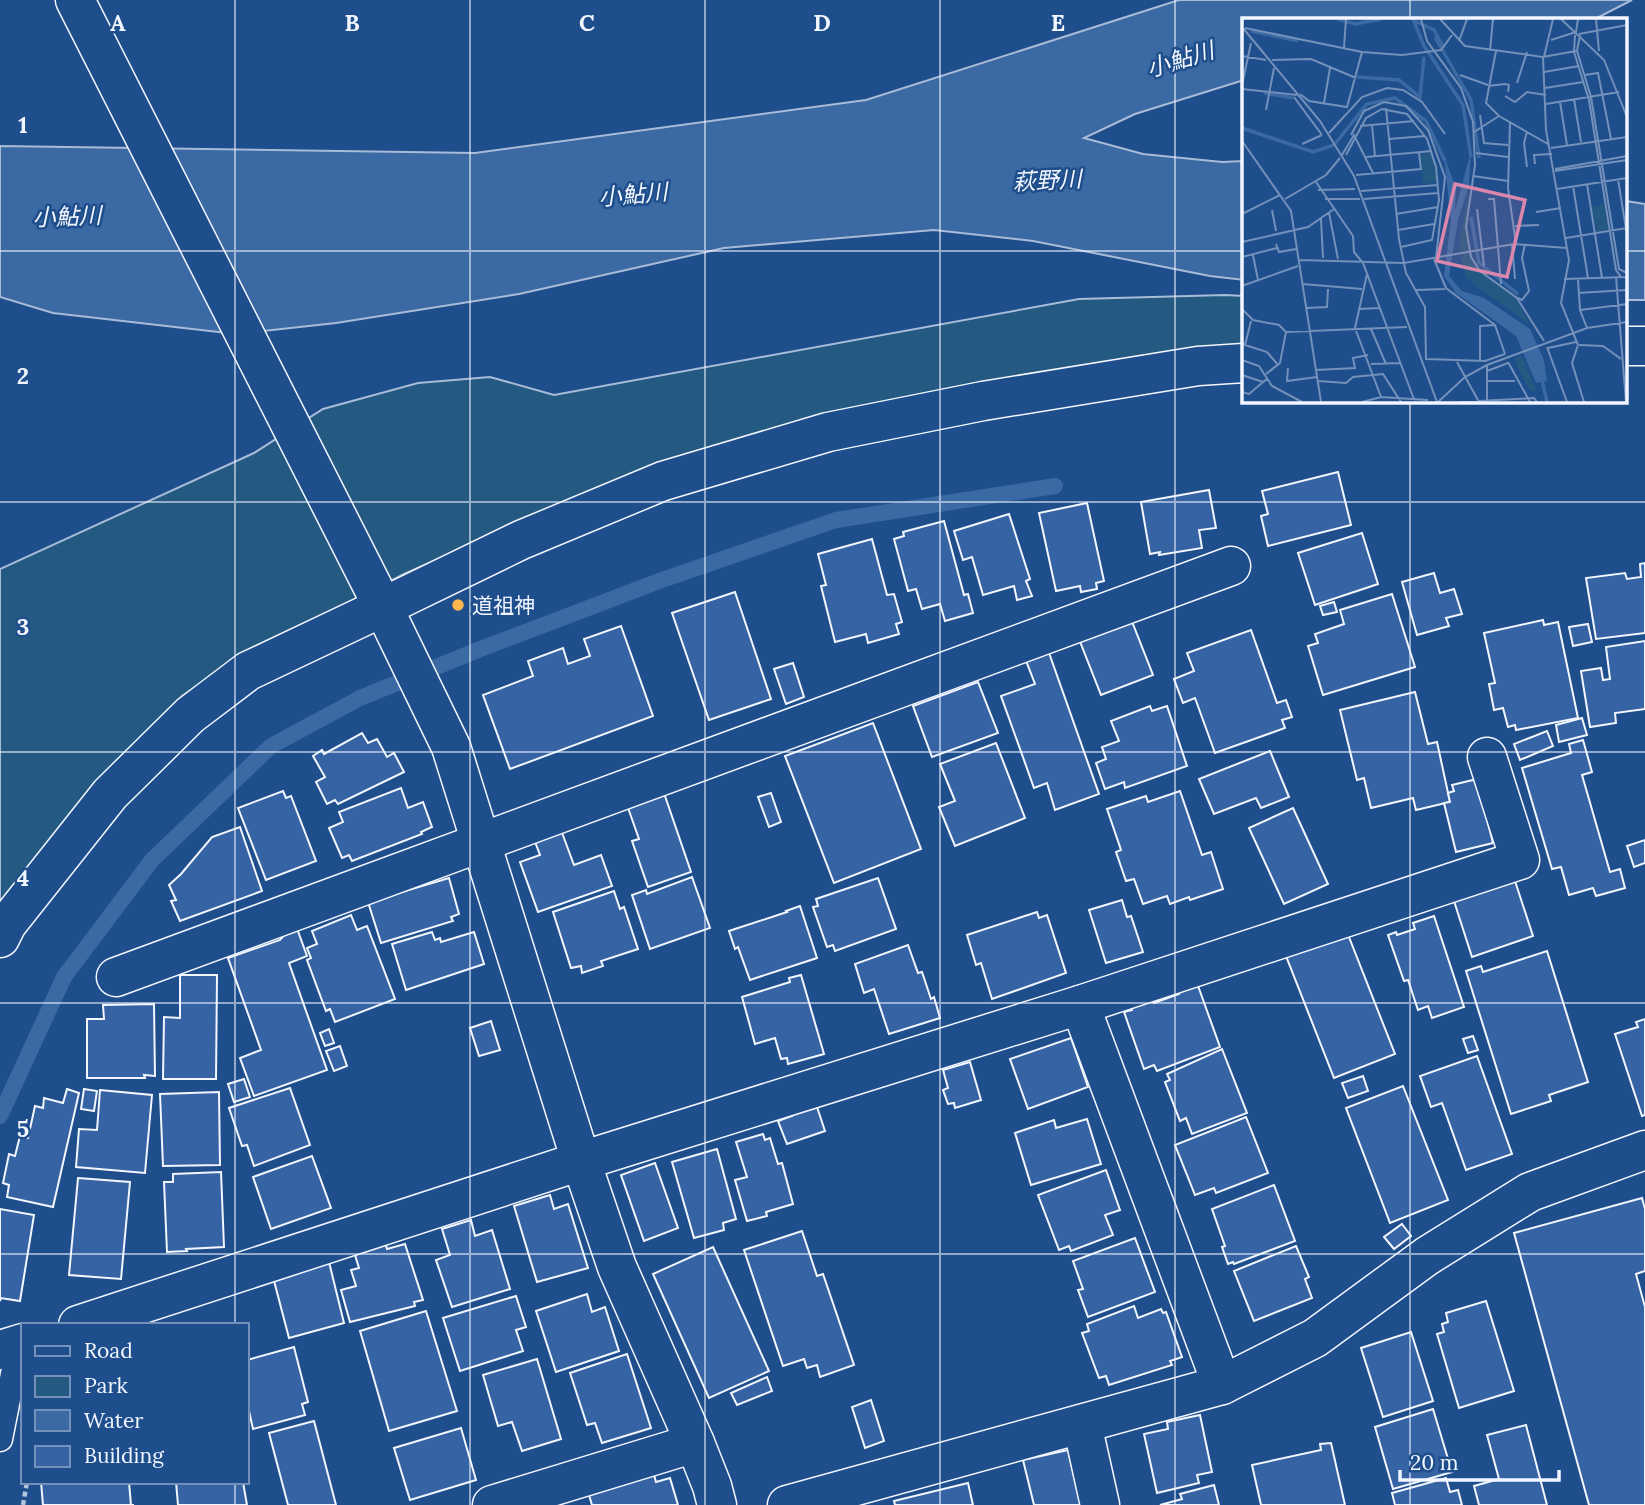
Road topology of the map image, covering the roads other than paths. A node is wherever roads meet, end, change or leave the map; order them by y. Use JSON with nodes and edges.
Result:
{"nodes":[{"id":1,"x":83,"y":16,"type":"edge"},
{"id":2,"x":1242,"y":363,"type":"edge"},
{"id":3,"x":1231,"y":566,"type":"dead end"},
{"id":4,"x":383,"y":607,"type":"junction"},
{"id":5,"x":1487,"y":757,"type":"dead end"},
{"id":6,"x":481,"y":842,"type":"junction"},
{"id":7,"x":0,"y":938,"type":"edge"},
{"id":8,"x":116,"y":977,"type":"dead end"},
{"id":9,"x":1080,"y":1005,"type":"junction"},
{"id":10,"x":1645,"y":1150,"type":"edge"},
{"id":11,"x":581,"y":1161,"type":"junction"},
{"id":12,"x":84,"y":1323,"type":"edge"},
{"id":13,"x":14,"y":1346,"type":"edge"},
{"id":14,"x":1222,"y":1385,"type":"junction"},
{"id":15,"x":1082,"y":1424,"type":"junction"},
{"id":16,"x":0,"y":1439,"type":"edge"},
{"id":17,"x":695,"y":1443,"type":"junction"},
{"id":18,"x":492,"y":1505,"type":"edge"},
{"id":19,"x":717,"y":1505,"type":"edge"},
{"id":20,"x":787,"y":1505,"type":"edge"},
{"id":21,"x":1100,"y":1505,"type":"edge"}],
"edges":[{"from":1,"to":4,"type":"street"},
{"from":2,"to":4,"type":"street"},
{"from":3,"to":6,"type":"street"},
{"from":4,"to":6,"type":"street"},
{"from":4,"to":7,"type":"street"},
{"from":5,"to":9,"type":"street"},
{"from":6,"to":8,"type":"street"},
{"from":6,"to":11,"type":"street"},
{"from":9,"to":11,"type":"street"},
{"from":9,"to":14,"type":"street"},
{"from":10,"to":14,"type":"street"},
{"from":11,"to":12,"type":"street"},
{"from":11,"to":17,"type":"street"},
{"from":13,"to":16,"type":"lane"},
{"from":14,"to":15,"type":"street"},
{"from":15,"to":20,"type":"street"},
{"from":15,"to":21,"type":"street"},
{"from":17,"to":18,"type":"street"},
{"from":17,"to":19,"type":"street"}]}
